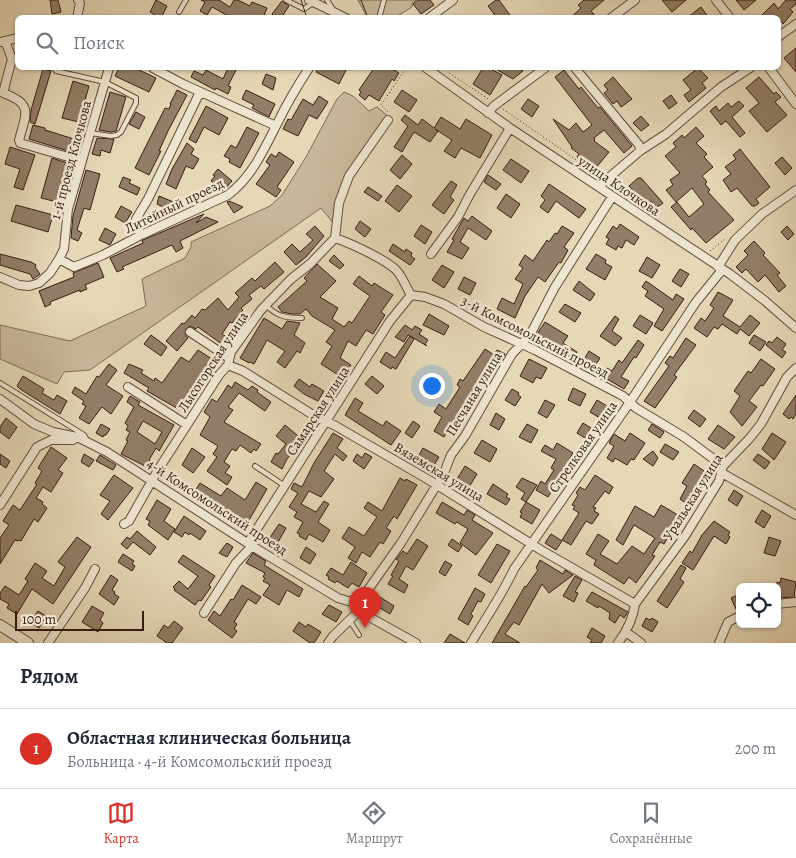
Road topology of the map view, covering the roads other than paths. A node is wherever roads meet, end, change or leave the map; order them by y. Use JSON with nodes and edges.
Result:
{"nodes":[{"id":1,"x":78,"y":0,"type":"edge"},
{"id":2,"x":186,"y":0,"type":"edge"},
{"id":3,"x":286,"y":0,"type":"edge"},
{"id":4,"x":327,"y":0,"type":"edge"},
{"id":5,"x":384,"y":0,"type":"edge"},
{"id":6,"x":453,"y":0,"type":"edge"},
{"id":7,"x":635,"y":0,"type":"edge"},
{"id":8,"x":716,"y":0,"type":"edge"},
{"id":9,"x":311,"y":1,"type":"edge"},
{"id":10,"x":179,"y":12,"type":"dead end"},
{"id":11,"x":78,"y":15,"type":"edge"},
{"id":12,"x":334,"y":15,"type":"edge"},
{"id":13,"x":379,"y":15,"type":"edge"},
{"id":14,"x":433,"y":15,"type":"edge"},
{"id":15,"x":615,"y":15,"type":"edge"},
{"id":16,"x":728,"y":15,"type":"edge"},
{"id":17,"x":796,"y":24,"type":"edge"},
{"id":18,"x":781,"y":35,"type":"edge"},
{"id":19,"x":15,"y":39,"type":"edge"},
{"id":20,"x":2,"y":41,"type":"edge"},
{"id":21,"x":55,"y":70,"type":"edge"},
{"id":22,"x":108,"y":70,"type":"edge"},
{"id":23,"x":157,"y":70,"type":"edge"},
{"id":24,"x":308,"y":70,"type":"edge"},
{"id":25,"x":429,"y":70,"type":"edge"},
{"id":26,"x":541,"y":70,"type":"edge"},
{"id":27,"x":576,"y":70,"type":"edge"},
{"id":28,"x":747,"y":70,"type":"edge"},
{"id":29,"x":770,"y":70,"type":"edge"},
{"id":30,"x":105,"y":82,"type":"junction"},
{"id":31,"x":200,"y":92,"type":"junction"},
{"id":32,"x":796,"y":104,"type":"edge"},
{"id":33,"x":488,"y":113,"type":"junction"},
{"id":34,"x":388,"y":120,"type":"road end"},
{"id":35,"x":276,"y":126,"type":"junction"},
{"id":36,"x":510,"y":128,"type":"junction"},
{"id":37,"x":90,"y":133,"type":"junction"},
{"id":38,"x":640,"y":151,"type":"junction"},
{"id":39,"x":82,"y":161,"type":"junction"},
{"id":40,"x":599,"y":188,"type":"junction"},
{"id":41,"x":796,"y":190,"type":"edge"},
{"id":42,"x":612,"y":197,"type":"junction"},
{"id":43,"x":141,"y":236,"type":"junction"},
{"id":44,"x":335,"y":238,"type":"junction"},
{"id":45,"x":431,"y":254,"type":"dead end"},
{"id":46,"x":58,"y":259,"type":"junction"},
{"id":47,"x":720,"y":268,"type":"junction"},
{"id":48,"x":0,"y":277,"type":"edge"},
{"id":49,"x":410,"y":295,"type":"junction"},
{"id":50,"x":266,"y":305,"type":"junction"},
{"id":51,"x":302,"y":318,"type":"dead end"},
{"id":52,"x":796,"y":328,"type":"edge"},
{"id":53,"x":190,"y":332,"type":"dead end"},
{"id":54,"x":522,"y":344,"type":"junction"},
{"id":55,"x":228,"y":361,"type":"junction"},
{"id":56,"x":796,"y":368,"type":"edge"},
{"id":57,"x":0,"y":382,"type":"edge"},
{"id":58,"x":128,"y":388,"type":"dead end"},
{"id":59,"x":0,"y":399,"type":"edge"},
{"id":60,"x":629,"y":403,"type":"junction"},
{"id":61,"x":327,"y":421,"type":"junction"},
{"id":62,"x":187,"y":425,"type":"junction"},
{"id":63,"x":77,"y":437,"type":"junction"},
{"id":64,"x":88,"y":442,"type":"junction"},
{"id":65,"x":255,"y":466,"type":"dead end"},
{"id":66,"x":723,"y":470,"type":"junction"},
{"id":67,"x":152,"y":480,"type":"junction"},
{"id":68,"x":437,"y":485,"type":"junction"},
{"id":69,"x":285,"y":486,"type":"junction"},
{"id":70,"x":0,"y":505,"type":"edge"},
{"id":71,"x":796,"y":515,"type":"edge"},
{"id":72,"x":124,"y":524,"type":"dead end"},
{"id":73,"x":250,"y":544,"type":"junction"},
{"id":74,"x":532,"y":544,"type":"junction"},
{"id":75,"x":95,"y":568,"type":"dead end"},
{"id":76,"x":796,"y":602,"type":"edge"},
{"id":77,"x":635,"y":604,"type":"junction"},
{"id":78,"x":781,"y":604,"type":"edge"},
{"id":79,"x":359,"y":607,"type":"junction"},
{"id":80,"x":204,"y":613,"type":"dead end"},
{"id":81,"x":736,"y":618,"type":"edge"},
{"id":82,"x":350,"y":620,"type":"junction"},
{"id":83,"x":0,"y":625,"type":"edge"},
{"id":84,"x":626,"y":632,"type":"junction"},
{"id":85,"x":359,"y":635,"type":"dead end"},
{"id":86,"x":28,"y":643,"type":"edge"},
{"id":87,"x":48,"y":643,"type":"edge"},
{"id":88,"x":328,"y":643,"type":"edge"},
{"id":89,"x":416,"y":643,"type":"edge"},
{"id":90,"x":471,"y":643,"type":"edge"},
{"id":91,"x":618,"y":643,"type":"edge"},
{"id":92,"x":641,"y":643,"type":"edge"},
{"id":93,"x":719,"y":643,"type":"edge"}],
"edges":[{"from":1,"to":11,"type":"street"},
{"from":2,"to":10,"type":"lane"},
{"from":3,"to":9,"type":"lane"},
{"from":4,"to":12,"type":"lane"},
{"from":5,"to":13,"type":"lane"},
{"from":6,"to":14,"type":"street"},
{"from":7,"to":15,"type":"street"},
{"from":8,"to":16,"type":"street"},
{"from":9,"to":12,"type":"street"},
{"from":17,"to":18,"type":"street"},
{"from":19,"to":20,"type":"street"},
{"from":20,"to":39,"type":"street"},
{"from":21,"to":30,"type":"lane"},
{"from":22,"to":30,"type":"street","name":"1-й проезд Клочкова"},
{"from":23,"to":31,"type":"street"},
{"from":24,"to":35,"type":"street","name":"Литейный проезд"},
{"from":25,"to":33,"type":"street","name":"улица Клочкова"},
{"from":26,"to":33,"type":"street"},
{"from":27,"to":38,"type":"street"},
{"from":28,"to":38,"type":"street"},
{"from":29,"to":32,"type":"street"},
{"from":30,"to":37,"type":"street","name":"1-й проезд Клочкова"},
{"from":30,"to":37,"type":"lane"},
{"from":31,"to":35,"type":"street"},
{"from":31,"to":43,"type":"street"},
{"from":33,"to":36,"type":"street","name":"улица Клочкова"},
{"from":34,"to":44,"type":"street"},
{"from":35,"to":43,"type":"street","name":"Литейный проезд"},
{"from":36,"to":40,"type":"street","name":"улица Клочкова"},
{"from":36,"to":45,"type":"street"},
{"from":37,"to":39,"type":"street","name":"1-й проезд Клочкова"},
{"from":38,"to":40,"type":"street"},
{"from":39,"to":46,"type":"street","name":"1-й проезд Клочкова"},
{"from":40,"to":42,"type":"street","name":"улица Клочкова"},
{"from":41,"to":47,"type":"street","name":"Стрелковая улица"},
{"from":42,"to":47,"type":"street","name":"улица Клочкова"},
{"from":42,"to":54,"type":"street","name":"Песчаная улица"},
{"from":43,"to":46,"type":"street","name":"Литейный проезд"},
{"from":44,"to":49,"type":"street"},
{"from":44,"to":50,"type":"street","name":"Лысогорская улица"},
{"from":46,"to":48,"type":"street"},
{"from":47,"to":52,"type":"street","name":"улица Клочкова"},
{"from":47,"to":60,"type":"street","name":"Стрелковая улица"},
{"from":49,"to":54,"type":"street","name":"3-й Комсомольский проезд"},
{"from":49,"to":61,"type":"street","name":"Самарская улица"},
{"from":50,"to":51,"type":"lane"},
{"from":50,"to":55,"type":"street","name":"Лысогорская улица"},
{"from":53,"to":55,"type":"street","name":"Вяземская улица"},
{"from":54,"to":60,"type":"street","name":"3-й Комсомольский проезд"},
{"from":54,"to":68,"type":"street","name":"Песчаная улица"},
{"from":55,"to":61,"type":"street","name":"Вяземская улица"},
{"from":55,"to":62,"type":"street","name":"Лысогорская улица"},
{"from":56,"to":66,"type":"street","name":"Уральская улица"},
{"from":57,"to":64,"type":"lane"},
{"from":58,"to":62,"type":"street"},
{"from":59,"to":63,"type":"street","name":"4-й Комсомольский проезд"},
{"from":60,"to":66,"type":"street","name":"3-й Комсомольский проезд"},
{"from":60,"to":74,"type":"street","name":"Стрелковая улица"},
{"from":61,"to":68,"type":"street","name":"Вяземская улица"},
{"from":61,"to":69,"type":"street","name":"Самарская улица"},
{"from":62,"to":67,"type":"street","name":"Лысогорская улица"},
{"from":63,"to":64,"type":"street","name":"4-й Комсомольский проезд"},
{"from":63,"to":70,"type":"street"},
{"from":64,"to":67,"type":"street","name":"4-й Комсомольский проезд"},
{"from":65,"to":69,"type":"lane"},
{"from":66,"to":71,"type":"street","name":"3-й Комсомольский проезд"},
{"from":66,"to":77,"type":"street","name":"Уральская улица"},
{"from":67,"to":72,"type":"street","name":"Лысогорская улица"},
{"from":67,"to":73,"type":"street","name":"4-й Комсомольский проезд"},
{"from":68,"to":74,"type":"street","name":"Вяземская улица"},
{"from":68,"to":79,"type":"street","name":"Песчаная улица"},
{"from":69,"to":73,"type":"street","name":"Самарская улица"},
{"from":73,"to":79,"type":"street","name":"4-й Комсомольский проезд"},
{"from":73,"to":80,"type":"street","name":"Самарская улица"},
{"from":74,"to":77,"type":"street","name":"Вяземская улица"},
{"from":74,"to":90,"type":"street","name":"Стрелковая улица"},
{"from":75,"to":87,"type":"street"},
{"from":76,"to":78,"type":"street"},
{"from":77,"to":84,"type":"street","name":"Уральская улица"},
{"from":79,"to":82,"type":"street","name":"Песчаная улица"},
{"from":79,"to":89,"type":"street","name":"4-й Комсомольский проезд"},
{"from":81,"to":93,"type":"street"},
{"from":82,"to":85,"type":"lane"},
{"from":82,"to":88,"type":"street","name":"Песчаная улица"},
{"from":83,"to":86,"type":"street"},
{"from":84,"to":91,"type":"street","name":"Уральская улица"},
{"from":84,"to":92,"type":"street"}]}
